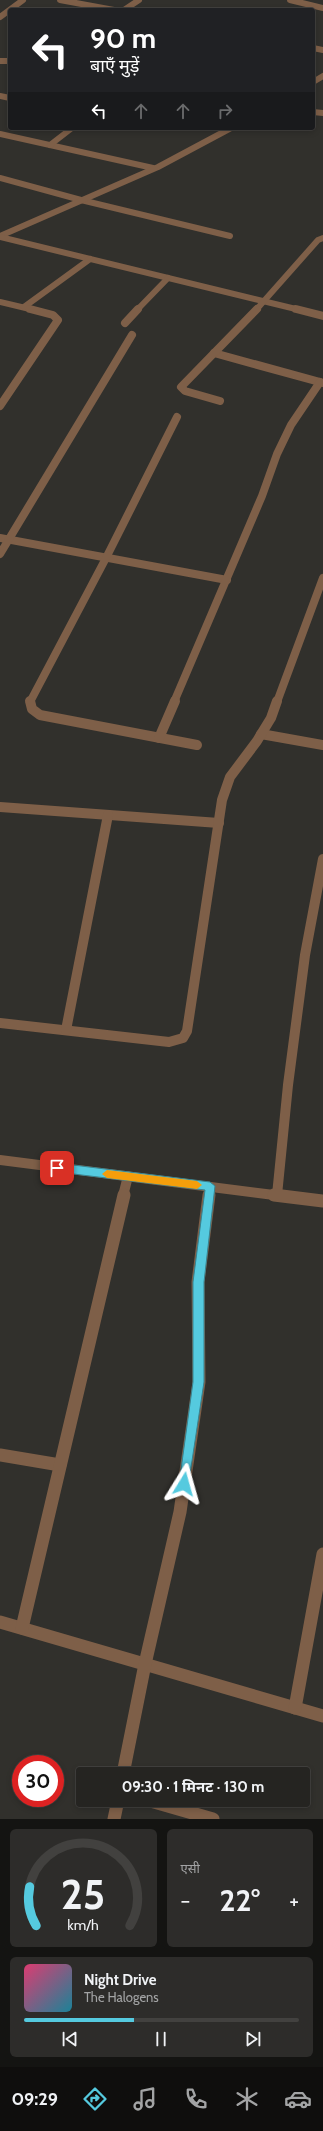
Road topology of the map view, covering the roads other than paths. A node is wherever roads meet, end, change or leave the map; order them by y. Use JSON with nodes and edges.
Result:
{"nodes":[{"id":1,"x":23,"y":0,"type":"edge"},
{"id":2,"x":60,"y":0,"type":"edge"},
{"id":3,"x":139,"y":0,"type":"edge"},
{"id":4,"x":290,"y":0,"type":"edge"},
{"id":5,"x":12,"y":8,"type":"edge"},
{"id":6,"x":99,"y":8,"type":"edge"},
{"id":7,"x":127,"y":8,"type":"edge"},
{"id":8,"x":323,"y":8,"type":"edge"},
{"id":9,"x":69,"y":130,"type":"edge"},
{"id":10,"x":227,"y":130,"type":"edge"},
{"id":11,"x":0,"y":134,"type":"edge"},
{"id":12,"x":50,"y":145,"type":"junction"},
{"id":13,"x":153,"y":168,"type":"junction"},
{"id":14,"x":0,"y":178,"type":"edge"},
{"id":15,"x":80,"y":200,"type":"junction"},
{"id":16,"x":0,"y":236,"type":"edge"},
{"id":17,"x":230,"y":236,"type":"dead end"},
{"id":18,"x":323,"y":238,"type":"edge"},
{"id":19,"x":90,"y":259,"type":"junction"},
{"id":20,"x":168,"y":278,"type":"junction"},
{"id":21,"x":0,"y":302,"type":"edge"},
{"id":22,"x":264,"y":302,"type":"junction"},
{"id":23,"x":24,"y":308,"type":"junction"},
{"id":24,"x":323,"y":316,"type":"edge"},
{"id":25,"x":125,"y":323,"type":"dead end"},
{"id":26,"x":132,"y":334,"type":"dead end"},
{"id":27,"x":214,"y":352,"type":"junction"},
{"id":28,"x":322,"y":382,"type":"edge"},
{"id":29,"x":220,"y":401,"type":"dead end"},
{"id":30,"x":0,"y":406,"type":"edge"},
{"id":31,"x":177,"y":417,"type":"dead end"},
{"id":32,"x":4,"y":539,"type":"edge"},
{"id":33,"x":0,"y":554,"type":"edge"},
{"id":34,"x":106,"y":558,"type":"junction"},
{"id":35,"x":323,"y":578,"type":"edge"},
{"id":36,"x":227,"y":580,"type":"junction"},
{"id":37,"x":261,"y":734,"type":"junction"},
{"id":38,"x":159,"y":738,"type":"junction"},
{"id":39,"x":197,"y":745,"type":"dead end"},
{"id":40,"x":323,"y":745,"type":"edge"},
{"id":41,"x":0,"y":807,"type":"edge"},
{"id":42,"x":108,"y":815,"type":"junction"},
{"id":43,"x":219,"y":824,"type":"junction"},
{"id":44,"x":323,"y":859,"type":"edge"},
{"id":45,"x":0,"y":1023,"type":"edge"},
{"id":46,"x":66,"y":1030,"type":"junction"},
{"id":47,"x":0,"y":1160,"type":"edge"},
{"id":48,"x":128,"y":1176,"type":"junction"},
{"id":49,"x":210,"y":1186,"type":"junction"},
{"id":50,"x":277,"y":1195,"type":"junction"},
{"id":51,"x":323,"y":1201,"type":"edge"},
{"id":52,"x":0,"y":1455,"type":"edge"},
{"id":53,"x":60,"y":1464,"type":"junction"},
{"id":54,"x":323,"y":1554,"type":"edge"},
{"id":55,"x":0,"y":1622,"type":"edge"},
{"id":56,"x":22,"y":1628,"type":"junction"},
{"id":57,"x":145,"y":1664,"type":"junction"},
{"id":58,"x":295,"y":1708,"type":"junction"},
{"id":59,"x":323,"y":1716,"type":"edge"},
{"id":60,"x":124,"y":1767,"type":"edge"},
{"id":61,"x":117,"y":1807,"type":"edge"},
{"id":62,"x":172,"y":1807,"type":"edge"},
{"id":63,"x":114,"y":1819,"type":"edge"},
{"id":64,"x":213,"y":1819,"type":"edge"}],
"edges":[{"from":1,"to":5,"type":"street"},
{"from":2,"to":6,"type":"street"},
{"from":3,"to":7,"type":"street"},
{"from":4,"to":8,"type":"street"},
{"from":9,"to":12,"type":"street"},
{"from":10,"to":13,"type":"street"},
{"from":11,"to":12,"type":"street"},
{"from":12,"to":13,"type":"street"},
{"from":13,"to":15,"type":"street"},
{"from":14,"to":15,"type":"street"},
{"from":15,"to":16,"type":"street"},
{"from":15,"to":17,"type":"street"},
{"from":16,"to":19,"type":"street"},
{"from":18,"to":22,"type":"street"},
{"from":19,"to":20,"type":"street"},
{"from":19,"to":23,"type":"street"},
{"from":20,"to":22,"type":"street"},
{"from":20,"to":25,"type":"street"},
{"from":21,"to":23,"type":"street"},
{"from":22,"to":24,"type":"street"},
{"from":22,"to":27,"type":"street"},
{"from":23,"to":30,"type":"street"},
{"from":26,"to":32,"type":"street"},
{"from":27,"to":28,"type":"street"},
{"from":27,"to":29,"type":"street"},
{"from":28,"to":36,"type":"street"},
{"from":31,"to":34,"type":"street"},
{"from":32,"to":33,"type":"street"},
{"from":32,"to":34,"type":"street"},
{"from":34,"to":36,"type":"street"},
{"from":34,"to":38,"type":"street"},
{"from":35,"to":37,"type":"street"},
{"from":36,"to":38,"type":"street"},
{"from":37,"to":40,"type":"street"},
{"from":37,"to":43,"type":"street"},
{"from":38,"to":39,"type":"street"},
{"from":41,"to":42,"type":"street"},
{"from":42,"to":43,"type":"street"},
{"from":42,"to":46,"type":"street"},
{"from":43,"to":46,"type":"street"},
{"from":44,"to":50,"type":"street"},
{"from":45,"to":46,"type":"street"},
{"from":47,"to":48,"type":"street"},
{"from":48,"to":49,"type":"street"},
{"from":48,"to":53,"type":"street"},
{"from":49,"to":50,"type":"street"},
{"from":49,"to":57,"type":"street"},
{"from":50,"to":51,"type":"street"},
{"from":52,"to":53,"type":"street"},
{"from":53,"to":56,"type":"street"},
{"from":54,"to":58,"type":"street"},
{"from":55,"to":56,"type":"street"},
{"from":56,"to":57,"type":"street"},
{"from":57,"to":58,"type":"street"},
{"from":57,"to":60,"type":"street"},
{"from":58,"to":59,"type":"street"},
{"from":61,"to":63,"type":"street"},
{"from":62,"to":64,"type":"street"}]}
